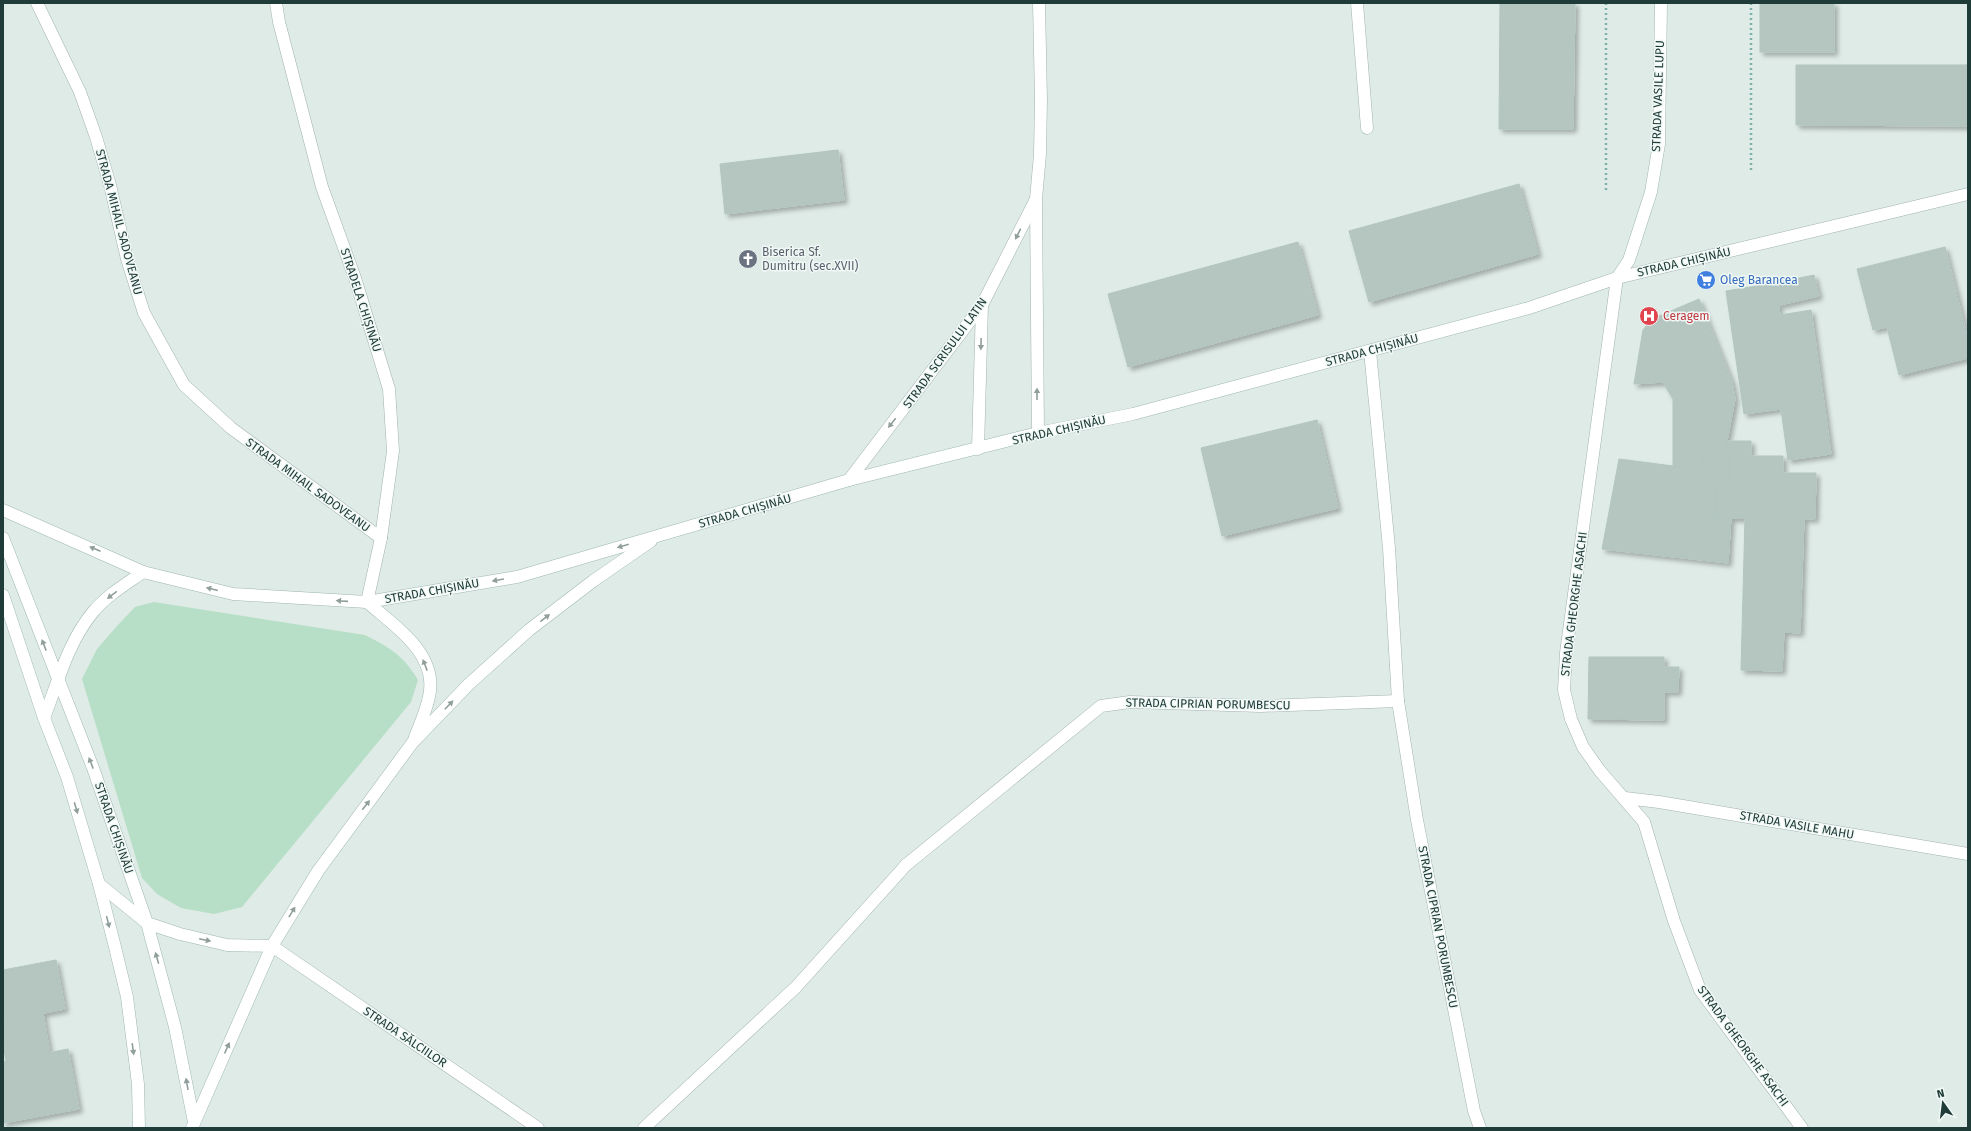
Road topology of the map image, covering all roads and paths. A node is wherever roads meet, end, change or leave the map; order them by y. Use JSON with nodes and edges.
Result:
{"nodes":[{"id":1,"x":37,"y":3,"type":"edge"},
{"id":2,"x":276,"y":3,"type":"edge"},
{"id":3,"x":1038,"y":3,"type":"edge"},
{"id":4,"x":1357,"y":3,"type":"edge"},
{"id":5,"x":1606,"y":3,"type":"edge"},
{"id":6,"x":1661,"y":3,"type":"edge"},
{"id":7,"x":1751,"y":3,"type":"edge"},
{"id":8,"x":1367,"y":128,"type":"dead end"},
{"id":9,"x":1751,"y":170,"type":"dead end"},
{"id":10,"x":1606,"y":190,"type":"dead end"},
{"id":11,"x":1968,"y":194,"type":"edge"},
{"id":12,"x":1036,"y":199,"type":"junction"},
{"id":13,"x":1617,"y":278,"type":"junction"},
{"id":14,"x":982,"y":305,"type":"junction"},
{"id":15,"x":1370,"y":351,"type":"junction"},
{"id":16,"x":1038,"y":433,"type":"junction"},
{"id":17,"x":978,"y":449,"type":"junction"},
{"id":18,"x":849,"y":480,"type":"junction"},
{"id":19,"x":3,"y":510,"type":"edge"},
{"id":20,"x":660,"y":535,"type":"junction"},
{"id":21,"x":3,"y":538,"type":"edge"},
{"id":22,"x":381,"y":538,"type":"junction"},
{"id":23,"x":143,"y":572,"type":"junction"},
{"id":24,"x":3,"y":595,"type":"edge"},
{"id":25,"x":367,"y":602,"type":"junction"},
{"id":26,"x":58,"y":681,"type":"junction"},
{"id":27,"x":1398,"y":701,"type":"junction"},
{"id":28,"x":44,"y":718,"type":"junction"},
{"id":29,"x":413,"y":742,"type":"junction"},
{"id":30,"x":1625,"y":798,"type":"junction"},
{"id":31,"x":1968,"y":854,"type":"edge"},
{"id":32,"x":99,"y":884,"type":"junction"},
{"id":33,"x":147,"y":923,"type":"junction"},
{"id":34,"x":272,"y":946,"type":"junction"},
{"id":35,"x":193,"y":1125,"type":"edge"},
{"id":36,"x":139,"y":1128,"type":"edge"},
{"id":37,"x":538,"y":1128,"type":"edge"},
{"id":38,"x":644,"y":1128,"type":"edge"},
{"id":39,"x":1480,"y":1128,"type":"edge"},
{"id":40,"x":1802,"y":1128,"type":"edge"}],
"edges":[{"from":1,"to":22,"type":"street","name":"STRADA MIHAIL SADOVEANU"},
{"from":2,"to":22,"type":"street","name":"STRADELA CHIȘINĂU"},
{"from":3,"to":12,"type":"street","name":"STRADA SCRISULUI LATIN"},
{"from":4,"to":8,"type":"street"},
{"from":5,"to":10,"type":"path"},
{"from":6,"to":13,"type":"street","name":"STRADA VASILE LUPU"},
{"from":7,"to":9,"type":"path"},
{"from":11,"to":13,"type":"street","name":"STRADA CHIȘINĂU"},
{"from":12,"to":14,"type":"street","name":"STRADA SCRISULUI LATIN","one_way":true},
{"from":16,"to":12,"type":"street","one_way":true},
{"from":13,"to":15,"type":"street","name":"STRADA CHIȘINĂU"},
{"from":13,"to":30,"type":"street","name":"STRADA GHEORGHE ASACHI"},
{"from":14,"to":17,"type":"street","one_way":true},
{"from":14,"to":18,"type":"street","name":"STRADA SCRISULUI LATIN","one_way":true},
{"from":15,"to":16,"type":"street","name":"STRADA CHIȘINĂU"},
{"from":15,"to":27,"type":"street","name":"STRADA CIPRIAN PORUMBESCU"},
{"from":16,"to":17,"type":"street","name":"STRADA CHIȘINĂU"},
{"from":17,"to":18,"type":"street","name":"STRADA CHIȘINĂU"},
{"from":18,"to":20,"type":"street","name":"STRADA CHIȘINĂU"},
{"from":23,"to":19,"type":"street","name":"STRADA CHIȘINĂU","one_way":true},
{"from":20,"to":25,"type":"street","name":"STRADA CHIȘINĂU","one_way":true},
{"from":29,"to":20,"type":"street","one_way":true},
{"from":26,"to":21,"type":"street","name":"STRADA CHIȘINĂU","one_way":true},
{"from":22,"to":25,"type":"street","name":"STRADELA CHIȘINĂU"},
{"from":25,"to":23,"type":"street","name":"STRADA CHIȘINĂU","one_way":true},
{"from":23,"to":26,"type":"street","one_way":true},
{"from":24,"to":28,"type":"street"},
{"from":29,"to":25,"type":"street","one_way":true},
{"from":26,"to":28,"type":"street"},
{"from":33,"to":26,"type":"street","name":"STRADA CHIȘINĂU","one_way":true},
{"from":27,"to":38,"type":"street","name":"STRADA CIPRIAN PORUMBESCU"},
{"from":27,"to":39,"type":"street","name":"STRADA CIPRIAN PORUMBESCU"},
{"from":28,"to":32,"type":"street","one_way":true},
{"from":34,"to":29,"type":"street","one_way":true},
{"from":30,"to":31,"type":"street","name":"STRADA VASILE MAHU"},
{"from":30,"to":40,"type":"street","name":"STRADA GHEORGHE ASACHI"},
{"from":32,"to":33,"type":"street"},
{"from":32,"to":36,"type":"street","one_way":true},
{"from":33,"to":34,"type":"street","one_way":true},
{"from":35,"to":33,"type":"street","name":"STRADA CHIȘINĂU","one_way":true},
{"from":35,"to":34,"type":"street","one_way":true},
{"from":34,"to":37,"type":"street","name":"STRADA SĂLCIILOR"}]}
